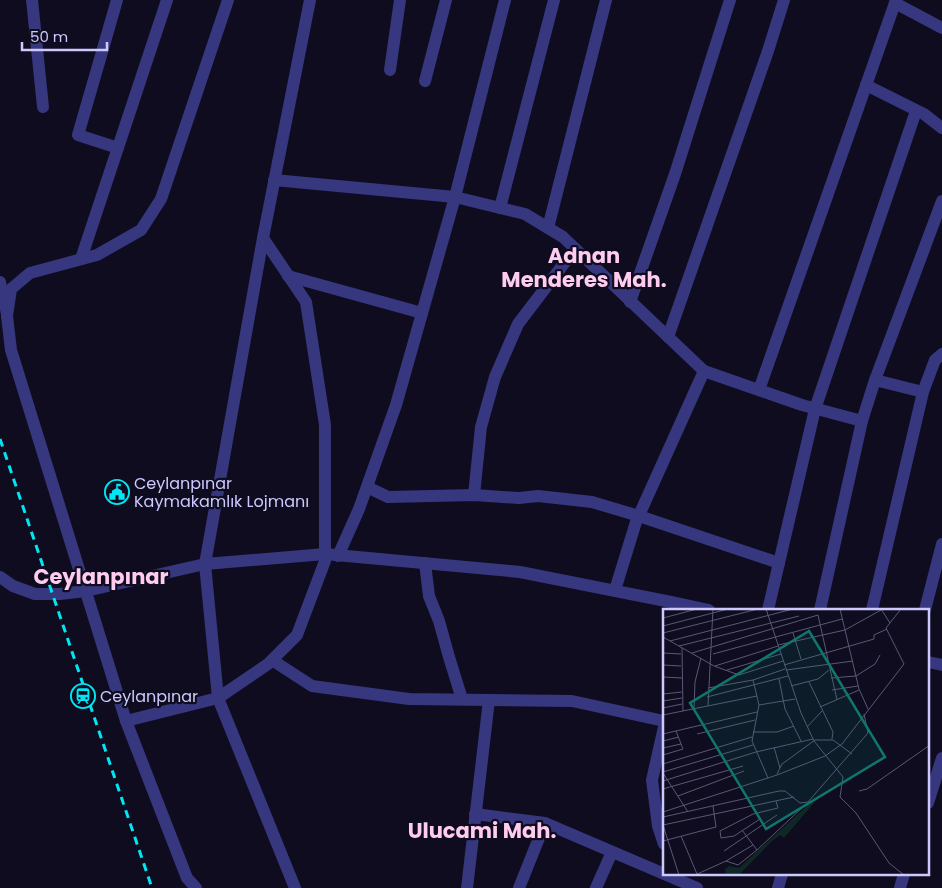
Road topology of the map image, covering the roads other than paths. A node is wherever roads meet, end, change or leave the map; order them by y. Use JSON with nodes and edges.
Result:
{"nodes":[{"id":1,"x":32,"y":0,"type":"edge"},
{"id":2,"x":117,"y":0,"type":"edge"},
{"id":3,"x":168,"y":0,"type":"edge"},
{"id":4,"x":228,"y":0,"type":"edge"},
{"id":5,"x":310,"y":0,"type":"edge"},
{"id":6,"x":400,"y":0,"type":"edge"},
{"id":7,"x":446,"y":0,"type":"edge"},
{"id":8,"x":505,"y":0,"type":"edge"},
{"id":9,"x":554,"y":0,"type":"edge"},
{"id":10,"x":606,"y":0,"type":"edge"},
{"id":11,"x":730,"y":0,"type":"edge"},
{"id":12,"x":784,"y":0,"type":"edge"},
{"id":13,"x":895,"y":2,"type":"edge"},
{"id":14,"x":942,"y":28,"type":"edge"},
{"id":15,"x":390,"y":70,"type":"dead end"},
{"id":16,"x":425,"y":81,"type":"dead end"},
{"id":17,"x":866,"y":85,"type":"junction"},
{"id":18,"x":43,"y":107,"type":"dead end"},
{"id":19,"x":916,"y":111,"type":"junction"},
{"id":20,"x":942,"y":128,"type":"edge"},
{"id":21,"x":118,"y":148,"type":"junction"},
{"id":22,"x":274,"y":180,"type":"junction"},
{"id":23,"x":455,"y":198,"type":"junction"},
{"id":24,"x":942,"y":201,"type":"edge"},
{"id":25,"x":500,"y":208,"type":"junction"},
{"id":26,"x":548,"y":228,"type":"junction"},
{"id":27,"x":263,"y":238,"type":"junction"},
{"id":28,"x":575,"y":249,"type":"junction"},
{"id":29,"x":81,"y":259,"type":"junction"},
{"id":30,"x":288,"y":276,"type":"junction"},
{"id":31,"x":0,"y":282,"type":"edge"},
{"id":32,"x":630,"y":302,"type":"junction"},
{"id":33,"x":422,"y":313,"type":"junction"},
{"id":34,"x":7,"y":316,"type":"junction"},
{"id":35,"x":668,"y":337,"type":"junction"},
{"id":36,"x":942,"y":354,"type":"edge"},
{"id":37,"x":704,"y":371,"type":"junction"},
{"id":38,"x":875,"y":380,"type":"junction"},
{"id":39,"x":758,"y":390,"type":"junction"},
{"id":40,"x":923,"y":392,"type":"junction"},
{"id":41,"x":815,"y":409,"type":"junction"},
{"id":42,"x":862,"y":421,"type":"junction"},
{"id":43,"x":367,"y":487,"type":"junction"},
{"id":44,"x":474,"y":495,"type":"junction"},
{"id":45,"x":639,"y":516,"type":"junction"},
{"id":46,"x":942,"y":544,"type":"edge"},
{"id":47,"x":332,"y":555,"type":"junction"},
{"id":48,"x":425,"y":563,"type":"junction"},
{"id":49,"x":779,"y":563,"type":"junction"},
{"id":50,"x":206,"y":564,"type":"junction"},
{"id":51,"x":0,"y":577,"type":"edge"},
{"id":52,"x":615,"y":590,"type":"junction"},
{"id":53,"x":86,"y":592,"type":"junction"},
{"id":54,"x":700,"y":609,"type":"edge"},
{"id":55,"x":768,"y":609,"type":"edge"},
{"id":56,"x":820,"y":609,"type":"edge"},
{"id":57,"x":872,"y":609,"type":"edge"},
{"id":58,"x":925,"y":609,"type":"edge"},
{"id":59,"x":272,"y":660,"type":"junction"},
{"id":60,"x":218,"y":698,"type":"junction"},
{"id":61,"x":462,"y":699,"type":"junction"},
{"id":62,"x":489,"y":700,"type":"junction"},
{"id":63,"x":126,"y":721,"type":"junction"},
{"id":64,"x":663,"y":721,"type":"edge"},
{"id":65,"x":663,"y":731,"type":"edge"},
{"id":66,"x":942,"y":758,"type":"edge"},
{"id":67,"x":935,"y":788,"type":"edge"},
{"id":68,"x":475,"y":814,"type":"junction"},
{"id":69,"x":545,"y":823,"type":"junction"},
{"id":70,"x":663,"y":841,"type":"edge"},
{"id":71,"x":612,"y":852,"type":"junction"},
{"id":72,"x":663,"y":871,"type":"edge"},
{"id":73,"x":673,"y":876,"type":"edge"},
{"id":74,"x":699,"y":876,"type":"edge"},
{"id":75,"x":196,"y":888,"type":"edge"},
{"id":76,"x":295,"y":888,"type":"edge"},
{"id":77,"x":467,"y":888,"type":"edge"},
{"id":78,"x":520,"y":888,"type":"edge"},
{"id":79,"x":596,"y":888,"type":"edge"},
{"id":80,"x":695,"y":888,"type":"edge"}],
"edges":[{"from":1,"to":18,"type":"street"},
{"from":2,"to":21,"type":"street"},
{"from":3,"to":21,"type":"street"},
{"from":4,"to":29,"type":"street"},
{"from":5,"to":22,"type":"street"},
{"from":6,"to":15,"type":"street"},
{"from":7,"to":16,"type":"street"},
{"from":8,"to":23,"type":"street"},
{"from":9,"to":25,"type":"street"},
{"from":10,"to":26,"type":"street"},
{"from":11,"to":32,"type":"street"},
{"from":12,"to":35,"type":"street"},
{"from":13,"to":14,"type":"street"},
{"from":13,"to":17,"type":"street"},
{"from":17,"to":19,"type":"street"},
{"from":17,"to":39,"type":"street"},
{"from":19,"to":20,"type":"street"},
{"from":19,"to":41,"type":"street"},
{"from":21,"to":29,"type":"street"},
{"from":22,"to":23,"type":"street"},
{"from":22,"to":27,"type":"street"},
{"from":23,"to":25,"type":"street"},
{"from":23,"to":33,"type":"street"},
{"from":24,"to":38,"type":"street"},
{"from":25,"to":26,"type":"street"},
{"from":26,"to":28,"type":"street"},
{"from":27,"to":30,"type":"street"},
{"from":27,"to":50,"type":"street"},
{"from":28,"to":32,"type":"street"},
{"from":28,"to":44,"type":"street"},
{"from":29,"to":34,"type":"street"},
{"from":30,"to":33,"type":"street"},
{"from":30,"to":47,"type":"street"},
{"from":31,"to":34,"type":"street"},
{"from":32,"to":35,"type":"street"},
{"from":33,"to":43,"type":"street"},
{"from":34,"to":53,"type":"street"},
{"from":35,"to":37,"type":"street"},
{"from":36,"to":40,"type":"street"},
{"from":37,"to":39,"type":"street"},
{"from":37,"to":45,"type":"street"},
{"from":38,"to":40,"type":"street"},
{"from":38,"to":42,"type":"street"},
{"from":39,"to":41,"type":"street"},
{"from":40,"to":57,"type":"street"},
{"from":41,"to":42,"type":"street"},
{"from":41,"to":49,"type":"street"},
{"from":42,"to":56,"type":"street"},
{"from":43,"to":44,"type":"street"},
{"from":43,"to":47,"type":"street"},
{"from":44,"to":45,"type":"street"},
{"from":45,"to":49,"type":"street"},
{"from":45,"to":52,"type":"street"},
{"from":46,"to":58,"type":"street"},
{"from":47,"to":48,"type":"street"},
{"from":47,"to":50,"type":"street"},
{"from":47,"to":59,"type":"street"},
{"from":48,"to":52,"type":"street"},
{"from":48,"to":61,"type":"street"},
{"from":49,"to":55,"type":"street"},
{"from":50,"to":53,"type":"street"},
{"from":50,"to":60,"type":"street"},
{"from":51,"to":53,"type":"street"},
{"from":52,"to":54,"type":"street"},
{"from":53,"to":63,"type":"street"},
{"from":59,"to":60,"type":"street"},
{"from":59,"to":61,"type":"street"},
{"from":60,"to":63,"type":"street"},
{"from":60,"to":76,"type":"street"},
{"from":61,"to":62,"type":"street"},
{"from":62,"to":64,"type":"street"},
{"from":62,"to":68,"type":"street"},
{"from":63,"to":75,"type":"street"},
{"from":65,"to":70,"type":"street"},
{"from":66,"to":67,"type":"street"},
{"from":68,"to":69,"type":"street"},
{"from":68,"to":77,"type":"street"},
{"from":69,"to":71,"type":"street"},
{"from":69,"to":78,"type":"street"},
{"from":71,"to":72,"type":"street"},
{"from":71,"to":79,"type":"street"},
{"from":73,"to":80,"type":"street"},
{"from":74,"to":80,"type":"street"}]}
